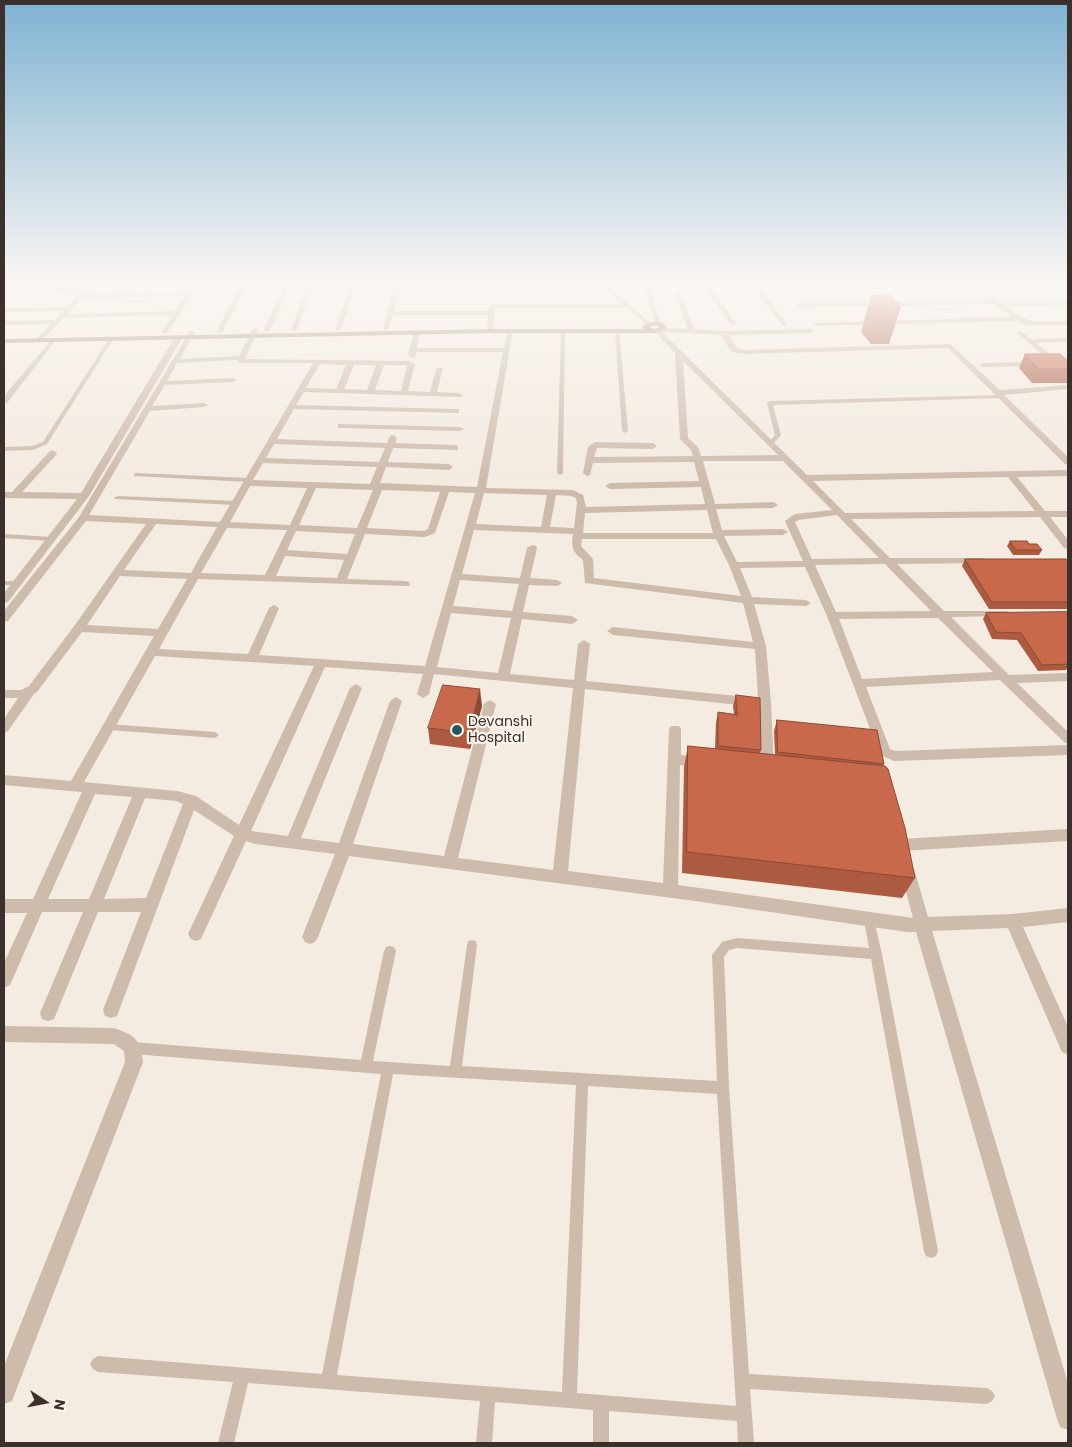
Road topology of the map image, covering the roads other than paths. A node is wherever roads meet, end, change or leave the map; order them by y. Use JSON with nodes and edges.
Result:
{"nodes":[{"id":1,"x":44,"y":352,"type":"edge"},
{"id":2,"x":103,"y":352,"type":"edge"},
{"id":3,"x":174,"y":352,"type":"edge"},
{"id":4,"x":179,"y":352,"type":"edge"},
{"id":5,"x":244,"y":352,"type":"edge"},
{"id":6,"x":413,"y":352,"type":"edge"},
{"id":7,"x":507,"y":352,"type":"edge"},
{"id":8,"x":563,"y":352,"type":"edge"},
{"id":9,"x":619,"y":352,"type":"edge"},
{"id":10,"x":679,"y":352,"type":"joint"},
{"id":11,"x":743,"y":352,"type":"edge"},
{"id":12,"x":760,"y":352,"type":"edge"},
{"id":13,"x":956,"y":352,"type":"edge"},
{"id":14,"x":1042,"y":352,"type":"edge"},
{"id":15,"x":240,"y":358,"type":"junction"},
{"id":16,"x":175,"y":361,"type":"junction"},
{"id":17,"x":317,"y":362,"type":"junction"},
{"id":18,"x":351,"y":362,"type":"junction"},
{"id":19,"x":381,"y":362,"type":"junction"},
{"id":20,"x":409,"y":363,"type":"junction"},
{"id":21,"x":983,"y":365,"type":"dead end"},
{"id":22,"x":1058,"y":365,"type":"junction"},
{"id":23,"x":1068,"y":367,"type":"edge"},
{"id":24,"x":440,"y":369,"type":"dead end"},
{"id":25,"x":1068,"y":374,"type":"edge"},
{"id":26,"x":233,"y":380,"type":"dead end"},
{"id":27,"x":162,"y":383,"type":"junction"},
{"id":28,"x":1068,"y":387,"type":"edge"},
{"id":29,"x":302,"y":390,"type":"junction"},
{"id":30,"x":339,"y":391,"type":"junction"},
{"id":31,"x":370,"y":392,"type":"junction"},
{"id":32,"x":404,"y":393,"type":"junction"},
{"id":33,"x":433,"y":394,"type":"junction"},
{"id":34,"x":459,"y":395,"type":"dead end"},
{"id":35,"x":999,"y":395,"type":"junction"},
{"id":36,"x":4,"y":401,"type":"edge"},
{"id":37,"x":204,"y":405,"type":"dead end"},
{"id":38,"x":292,"y":407,"type":"junction"},
{"id":39,"x":148,"y":409,"type":"junction"},
{"id":40,"x":349,"y":409,"type":"junction"},
{"id":41,"x":404,"y":410,"type":"junction"},
{"id":42,"x":456,"y":411,"type":"dead end"},
{"id":43,"x":341,"y":426,"type":"junction"},
{"id":44,"x":397,"y":428,"type":"junction"},
{"id":45,"x":460,"y":430,"type":"dead end"},
{"id":46,"x":625,"y":432,"type":"dead end"},
{"id":47,"x":271,"y":441,"type":"junction"},
{"id":48,"x":333,"y":443,"type":"junction"},
{"id":49,"x":771,"y":443,"type":"junction"},
{"id":50,"x":390,"y":445,"type":"junction"},
{"id":51,"x":653,"y":446,"type":"dead end"},
{"id":52,"x":455,"y":448,"type":"dead end"},
{"id":53,"x":4,"y":449,"type":"edge"},
{"id":54,"x":53,"y":453,"type":"dead end"},
{"id":55,"x":786,"y":458,"type":"junction"},
{"id":56,"x":698,"y":459,"type":"junction"},
{"id":57,"x":260,"y":460,"type":"junction"},
{"id":58,"x":589,"y":460,"type":"junction"},
{"id":59,"x":1068,"y":462,"type":"edge"},
{"id":60,"x":382,"y":465,"type":"junction"},
{"id":61,"x":449,"y":467,"type":"dead end"},
{"id":62,"x":560,"y":473,"type":"dead end"},
{"id":63,"x":588,"y":473,"type":"dead end"},
{"id":64,"x":1068,"y":473,"type":"edge"},
{"id":65,"x":1011,"y":474,"type":"junction"},
{"id":66,"x":136,"y":475,"type":"dead end"},
{"id":67,"x":806,"y":478,"type":"junction"},
{"id":68,"x":248,"y":481,"type":"junction"},
{"id":69,"x":313,"y":484,"type":"junction"},
{"id":70,"x":705,"y":484,"type":"junction"},
{"id":71,"x":376,"y":486,"type":"junction"},
{"id":72,"x":610,"y":486,"type":"dead end"},
{"id":73,"x":446,"y":488,"type":"junction"},
{"id":74,"x":481,"y":490,"type":"junction"},
{"id":75,"x":552,"y":492,"type":"junction"},
{"id":76,"x":4,"y":494,"type":"edge"},
{"id":77,"x":15,"y":495,"type":"junction"},
{"id":78,"x":84,"y":496,"type":"junction"},
{"id":79,"x":117,"y":498,"type":"dead end"},
{"id":80,"x":236,"y":503,"type":"junction"},
{"id":81,"x":773,"y":505,"type":"dead end"},
{"id":82,"x":712,"y":507,"type":"junction"},
{"id":83,"x":582,"y":510,"type":"junction"},
{"id":84,"x":841,"y":514,"type":"junction"},
{"id":85,"x":1043,"y":514,"type":"junction"},
{"id":86,"x":1068,"y":514,"type":"edge"},
{"id":87,"x":83,"y":518,"type":"junction"},
{"id":88,"x":153,"y":521,"type":"junction"},
{"id":89,"x":224,"y":524,"type":"junction"},
{"id":90,"x":470,"y":527,"type":"junction"},
{"id":91,"x":293,"y":528,"type":"junction"},
{"id":92,"x":545,"y":530,"type":"junction"},
{"id":93,"x":361,"y":531,"type":"junction"},
{"id":94,"x":783,"y":532,"type":"dead end"},
{"id":95,"x":578,"y":533,"type":"junction"},
{"id":96,"x":719,"y":534,"type":"junction"},
{"id":97,"x":4,"y":536,"type":"edge"},
{"id":98,"x":52,"y":539,"type":"junction"},
{"id":99,"x":1068,"y":546,"type":"edge"},
{"id":100,"x":532,"y":548,"type":"dead end"},
{"id":101,"x":281,"y":553,"type":"junction"},
{"id":102,"x":351,"y":557,"type":"junction"},
{"id":103,"x":992,"y":560,"type":"edge"},
{"id":104,"x":886,"y":561,"type":"junction"},
{"id":105,"x":809,"y":563,"type":"junction"},
{"id":106,"x":734,"y":566,"type":"junction"},
{"id":107,"x":117,"y":573,"type":"junction"},
{"id":108,"x":194,"y":576,"type":"junction"},
{"id":109,"x":456,"y":577,"type":"junction"},
{"id":110,"x":269,"y":579,"type":"junction"},
{"id":111,"x":341,"y":581,"type":"junction"},
{"id":112,"x":526,"y":581,"type":"junction"},
{"id":113,"x":4,"y":582,"type":"edge"},
{"id":114,"x":16,"y":583,"type":"junction"},
{"id":115,"x":556,"y":583,"type":"dead end"},
{"id":116,"x":405,"y":584,"type":"dead end"},
{"id":117,"x":4,"y":600,"type":"edge"},
{"id":118,"x":748,"y":600,"type":"junction"},
{"id":119,"x":806,"y":603,"type":"dead end"},
{"id":120,"x":274,"y":608,"type":"dead end"},
{"id":121,"x":447,"y":609,"type":"junction"},
{"id":122,"x":1019,"y":613,"type":"edge"},
{"id":123,"x":941,"y":614,"type":"junction"},
{"id":124,"x":517,"y":616,"type":"junction"},
{"id":125,"x":832,"y":616,"type":"junction"},
{"id":126,"x":4,"y":618,"type":"edge"},
{"id":127,"x":572,"y":620,"type":"dead end"},
{"id":128,"x":79,"y":628,"type":"junction"},
{"id":129,"x":613,"y":631,"type":"dead end"},
{"id":130,"x":162,"y":634,"type":"junction"},
{"id":131,"x":584,"y":644,"type":"dead end"},
{"id":132,"x":760,"y":646,"type":"junction"},
{"id":133,"x":151,"y":652,"type":"junction"},
{"id":134,"x":252,"y":658,"type":"junction"},
{"id":135,"x":321,"y":663,"type":"junction"},
{"id":136,"x":430,"y":670,"type":"junction"},
{"id":137,"x":503,"y":677,"type":"junction"},
{"id":138,"x":1004,"y":677,"type":"junction"},
{"id":139,"x":1068,"y":677,"type":"edge"},
{"id":140,"x":858,"y":683,"type":"junction"},
{"id":141,"x":580,"y":685,"type":"junction"},
{"id":142,"x":356,"y":688,"type":"dead end"},
{"id":143,"x":28,"y":693,"type":"junction"},
{"id":144,"x":4,"y":694,"type":"edge"},
{"id":145,"x":423,"y":694,"type":"dead end"},
{"id":146,"x":396,"y":701,"type":"dead end"},
{"id":147,"x":766,"y":703,"type":"junction"},
{"id":148,"x":490,"y":704,"type":"dead end"},
{"id":149,"x":109,"y":727,"type":"junction"},
{"id":150,"x":4,"y":728,"type":"edge"},
{"id":151,"x":675,"y":728,"type":"dead end"},
{"id":152,"x":216,"y":735,"type":"dead end"},
{"id":153,"x":1068,"y":739,"type":"edge"},
{"id":154,"x":1068,"y":750,"type":"edge"},
{"id":155,"x":674,"y":759,"type":"junction"},
{"id":156,"x":711,"y":764,"type":"edge"},
{"id":157,"x":767,"y":770,"type":"edge"},
{"id":158,"x":4,"y":780,"type":"edge"},
{"id":159,"x":75,"y":786,"type":"junction"},
{"id":160,"x":91,"y":788,"type":"junction"},
{"id":161,"x":141,"y":792,"type":"junction"},
{"id":162,"x":191,"y":800,"type":"junction"},
{"id":163,"x":897,"y":828,"type":"edge"},
{"id":164,"x":242,"y":834,"type":"junction"},
{"id":165,"x":1068,"y":835,"type":"edge"},
{"id":166,"x":292,"y":843,"type":"junction"},
{"id":167,"x":901,"y":845,"type":"junction"},
{"id":168,"x":344,"y":850,"type":"junction"},
{"id":169,"x":449,"y":863,"type":"junction"},
{"id":170,"x":560,"y":877,"type":"junction"},
{"id":171,"x":670,"y":891,"type":"junction"},
{"id":172,"x":4,"y":906,"type":"edge"},
{"id":173,"x":38,"y":906,"type":"junction"},
{"id":174,"x":92,"y":906,"type":"junction"},
{"id":175,"x":151,"y":906,"type":"junction"},
{"id":176,"x":1068,"y":915,"type":"edge"},
{"id":177,"x":869,"y":920,"type":"junction"},
{"id":178,"x":1013,"y":921,"type":"junction"},
{"id":179,"x":922,"y":924,"type":"junction"},
{"id":180,"x":196,"y":934,"type":"dead end"},
{"id":181,"x":310,"y":937,"type":"dead end"},
{"id":182,"x":472,"y":945,"type":"dead end"},
{"id":183,"x":390,"y":951,"type":"dead end"},
{"id":184,"x":876,"y":954,"type":"junction"},
{"id":185,"x":4,"y":980,"type":"edge"},
{"id":186,"x":111,"y":1010,"type":"dead end"},
{"id":187,"x":48,"y":1013,"type":"dead end"},
{"id":188,"x":4,"y":1034,"type":"edge"},
{"id":189,"x":1068,"y":1046,"type":"edge"},
{"id":190,"x":133,"y":1048,"type":"junction"},
{"id":191,"x":366,"y":1066,"type":"junction"},
{"id":192,"x":388,"y":1068,"type":"junction"},
{"id":193,"x":455,"y":1072,"type":"junction"},
{"id":194,"x":582,"y":1079,"type":"junction"},
{"id":195,"x":723,"y":1088,"type":"junction"},
{"id":196,"x":931,"y":1251,"type":"dead end"},
{"id":197,"x":98,"y":1364,"type":"dead end"},
{"id":198,"x":242,"y":1375,"type":"junction"},
{"id":199,"x":742,"y":1381,"type":"junction"},
{"id":200,"x":328,"y":1382,"type":"junction"},
{"id":201,"x":4,"y":1393,"type":"edge"},
{"id":202,"x":488,"y":1394,"type":"junction"},
{"id":203,"x":987,"y":1396,"type":"dead end"},
{"id":204,"x":569,"y":1400,"type":"junction"},
{"id":205,"x":601,"y":1403,"type":"junction"},
{"id":206,"x":744,"y":1414,"type":"junction"},
{"id":207,"x":1068,"y":1419,"type":"edge"},
{"id":208,"x":226,"y":1443,"type":"edge"},
{"id":209,"x":484,"y":1443,"type":"edge"},
{"id":210,"x":601,"y":1443,"type":"edge"},
{"id":211,"x":746,"y":1443,"type":"edge"}],
"edges":[{"from":1,"to":36,"type":"street"},
{"from":2,"to":53,"type":"lane"},
{"from":3,"to":78,"type":"street"},
{"from":4,"to":16,"type":"street"},
{"from":5,"to":15,"type":"street"},
{"from":6,"to":20,"type":"street"},
{"from":7,"to":74,"type":"street"},
{"from":8,"to":62,"type":"lane"},
{"from":9,"to":46,"type":"lane"},
{"from":10,"to":49,"type":"street"},
{"from":10,"to":56,"type":"street"},
{"from":11,"to":12,"type":"street"},
{"from":13,"to":35,"type":"street"},
{"from":14,"to":22,"type":"street"},
{"from":15,"to":16,"type":"street"},
{"from":15,"to":17,"type":"street"},
{"from":16,"to":27,"type":"street"},
{"from":17,"to":18,"type":"street"},
{"from":17,"to":29,"type":"street"},
{"from":18,"to":19,"type":"street"},
{"from":18,"to":30,"type":"street"},
{"from":19,"to":20,"type":"street"},
{"from":19,"to":31,"type":"street"},
{"from":20,"to":32,"type":"street"},
{"from":21,"to":22,"type":"street"},
{"from":22,"to":23,"type":"street"},
{"from":22,"to":25,"type":"street"},
{"from":24,"to":33,"type":"street"},
{"from":26,"to":27,"type":"street"},
{"from":27,"to":39,"type":"street"},
{"from":28,"to":35,"type":"street"},
{"from":29,"to":30,"type":"street"},
{"from":29,"to":38,"type":"street"},
{"from":30,"to":31,"type":"street"},
{"from":31,"to":32,"type":"street"},
{"from":32,"to":33,"type":"street"},
{"from":33,"to":34,"type":"street"},
{"from":35,"to":49,"type":"lane"},
{"from":35,"to":59,"type":"street"},
{"from":37,"to":39,"type":"street"},
{"from":38,"to":40,"type":"street"},
{"from":38,"to":47,"type":"street"},
{"from":39,"to":87,"type":"street"},
{"from":40,"to":41,"type":"street"},
{"from":40,"to":43,"type":"street"},
{"from":41,"to":42,"type":"street"},
{"from":41,"to":44,"type":"street"},
{"from":43,"to":44,"type":"street"},
{"from":43,"to":48,"type":"street"},
{"from":44,"to":45,"type":"street"},
{"from":44,"to":50,"type":"street"},
{"from":47,"to":48,"type":"street"},
{"from":47,"to":57,"type":"street"},
{"from":48,"to":50,"type":"street"},
{"from":49,"to":55,"type":"street"},
{"from":50,"to":52,"type":"street"},
{"from":50,"to":60,"type":"street"},
{"from":51,"to":58,"type":"street"},
{"from":54,"to":77,"type":"street"},
{"from":55,"to":56,"type":"street"},
{"from":55,"to":67,"type":"street"},
{"from":56,"to":58,"type":"street"},
{"from":56,"to":70,"type":"street"},
{"from":57,"to":60,"type":"street"},
{"from":57,"to":68,"type":"street"},
{"from":58,"to":63,"type":"street"},
{"from":60,"to":61,"type":"street"},
{"from":60,"to":71,"type":"street"},
{"from":64,"to":65,"type":"street"},
{"from":65,"to":67,"type":"street"},
{"from":65,"to":85,"type":"street"},
{"from":66,"to":68,"type":"lane"},
{"from":67,"to":84,"type":"street"},
{"from":68,"to":69,"type":"street"},
{"from":68,"to":80,"type":"street"},
{"from":69,"to":71,"type":"street"},
{"from":69,"to":91,"type":"street"},
{"from":70,"to":72,"type":"street"},
{"from":70,"to":82,"type":"street"},
{"from":71,"to":73,"type":"street"},
{"from":71,"to":93,"type":"street"},
{"from":73,"to":74,"type":"street"},
{"from":73,"to":93,"type":"street"},
{"from":74,"to":75,"type":"street"},
{"from":74,"to":90,"type":"street"},
{"from":75,"to":83,"type":"street"},
{"from":75,"to":92,"type":"street"},
{"from":76,"to":77,"type":"street"},
{"from":77,"to":78,"type":"street"},
{"from":78,"to":98,"type":"street"},
{"from":79,"to":80,"type":"lane"},
{"from":80,"to":89,"type":"street"},
{"from":81,"to":82,"type":"street"},
{"from":82,"to":83,"type":"street"},
{"from":82,"to":96,"type":"street"},
{"from":83,"to":95,"type":"street"},
{"from":84,"to":85,"type":"street"},
{"from":84,"to":104,"type":"street"},
{"from":84,"to":105,"type":"street"},
{"from":85,"to":86,"type":"street"},
{"from":85,"to":99,"type":"street"},
{"from":87,"to":88,"type":"street"},
{"from":87,"to":126,"type":"street"},
{"from":88,"to":89,"type":"street"},
{"from":88,"to":107,"type":"street"},
{"from":89,"to":91,"type":"street"},
{"from":89,"to":108,"type":"street"},
{"from":90,"to":92,"type":"street"},
{"from":90,"to":109,"type":"street"},
{"from":91,"to":93,"type":"street"},
{"from":91,"to":101,"type":"street"},
{"from":92,"to":95,"type":"street"},
{"from":93,"to":102,"type":"street"},
{"from":94,"to":96,"type":"street"},
{"from":95,"to":96,"type":"street"},
{"from":95,"to":118,"type":"street"},
{"from":96,"to":106,"type":"street"},
{"from":97,"to":98,"type":"lane"},
{"from":98,"to":114,"type":"street"},
{"from":100,"to":112,"type":"street"},
{"from":101,"to":102,"type":"street"},
{"from":101,"to":110,"type":"street"},
{"from":102,"to":111,"type":"street"},
{"from":103,"to":104,"type":"street"},
{"from":104,"to":105,"type":"street"},
{"from":104,"to":123,"type":"street"},
{"from":105,"to":106,"type":"street"},
{"from":105,"to":125,"type":"street"},
{"from":106,"to":118,"type":"street"},
{"from":107,"to":108,"type":"street"},
{"from":107,"to":128,"type":"street"},
{"from":108,"to":110,"type":"street"},
{"from":108,"to":130,"type":"street"},
{"from":109,"to":112,"type":"street"},
{"from":109,"to":121,"type":"street"},
{"from":110,"to":111,"type":"street"},
{"from":111,"to":116,"type":"street"},
{"from":112,"to":115,"type":"street"},
{"from":112,"to":124,"type":"street"},
{"from":113,"to":114,"type":"lane"},
{"from":114,"to":117,"type":"street"},
{"from":118,"to":119,"type":"street"},
{"from":118,"to":132,"type":"street"},
{"from":120,"to":134,"type":"street"},
{"from":121,"to":124,"type":"street"},
{"from":121,"to":136,"type":"street"},
{"from":122,"to":123,"type":"street"},
{"from":123,"to":125,"type":"street"},
{"from":123,"to":138,"type":"street"},
{"from":124,"to":127,"type":"street"},
{"from":124,"to":137,"type":"street"},
{"from":125,"to":140,"type":"street"},
{"from":128,"to":130,"type":"street"},
{"from":128,"to":143,"type":"street"},
{"from":129,"to":132,"type":"street"},
{"from":130,"to":133,"type":"street"},
{"from":131,"to":141,"type":"street"},
{"from":132,"to":147,"type":"street"},
{"from":133,"to":134,"type":"street"},
{"from":133,"to":149,"type":"street"},
{"from":134,"to":135,"type":"street"},
{"from":135,"to":136,"type":"street"},
{"from":135,"to":164,"type":"street"},
{"from":136,"to":137,"type":"street"},
{"from":136,"to":145,"type":"street"},
{"from":137,"to":141,"type":"street"},
{"from":138,"to":139,"type":"street"},
{"from":138,"to":140,"type":"street"},
{"from":138,"to":153,"type":"street"},
{"from":140,"to":154,"type":"street"},
{"from":141,"to":147,"type":"street"},
{"from":141,"to":170,"type":"street"},
{"from":142,"to":166,"type":"street"},
{"from":143,"to":144,"type":"street"},
{"from":143,"to":150,"type":"street"},
{"from":146,"to":168,"type":"street"},
{"from":147,"to":157,"type":"street"},
{"from":148,"to":169,"type":"street"},
{"from":149,"to":152,"type":"lane"},
{"from":149,"to":159,"type":"street"},
{"from":151,"to":155,"type":"street"},
{"from":155,"to":156,"type":"street"},
{"from":155,"to":171,"type":"street"},
{"from":158,"to":159,"type":"street"},
{"from":159,"to":160,"type":"street"},
{"from":160,"to":161,"type":"street"},
{"from":160,"to":173,"type":"street"},
{"from":161,"to":162,"type":"street"},
{"from":161,"to":174,"type":"street"},
{"from":162,"to":164,"type":"street"},
{"from":162,"to":175,"type":"street"},
{"from":163,"to":167,"type":"street"},
{"from":164,"to":166,"type":"street"},
{"from":164,"to":180,"type":"street"},
{"from":165,"to":167,"type":"street"},
{"from":166,"to":168,"type":"street"},
{"from":167,"to":179,"type":"street"},
{"from":168,"to":169,"type":"street"},
{"from":168,"to":181,"type":"street"},
{"from":169,"to":170,"type":"street"},
{"from":170,"to":171,"type":"street"},
{"from":171,"to":177,"type":"street"},
{"from":172,"to":173,"type":"street"},
{"from":173,"to":174,"type":"street"},
{"from":173,"to":185,"type":"street"},
{"from":174,"to":175,"type":"street"},
{"from":174,"to":187,"type":"street"},
{"from":175,"to":186,"type":"street"},
{"from":176,"to":178,"type":"street"},
{"from":177,"to":179,"type":"street"},
{"from":177,"to":184,"type":"lane"},
{"from":178,"to":179,"type":"street"},
{"from":178,"to":189,"type":"street"},
{"from":179,"to":207,"type":"street"},
{"from":182,"to":193,"type":"lane"},
{"from":183,"to":191,"type":"lane"},
{"from":184,"to":195,"type":"lane"},
{"from":184,"to":196,"type":"lane"},
{"from":188,"to":190,"type":"street"},
{"from":190,"to":191,"type":"lane"},
{"from":190,"to":201,"type":"street"},
{"from":191,"to":192,"type":"lane"},
{"from":192,"to":193,"type":"lane"},
{"from":192,"to":200,"type":"lane"},
{"from":193,"to":194,"type":"lane"},
{"from":194,"to":195,"type":"lane"},
{"from":194,"to":204,"type":"lane"},
{"from":195,"to":199,"type":"lane"},
{"from":197,"to":198,"type":"lane"},
{"from":198,"to":200,"type":"lane"},
{"from":198,"to":208,"type":"lane"},
{"from":199,"to":203,"type":"lane"},
{"from":199,"to":206,"type":"lane"},
{"from":200,"to":202,"type":"lane"},
{"from":202,"to":204,"type":"lane"},
{"from":202,"to":209,"type":"lane"},
{"from":204,"to":205,"type":"lane"},
{"from":205,"to":206,"type":"lane"},
{"from":205,"to":210,"type":"lane"},
{"from":206,"to":211,"type":"lane"}]}
